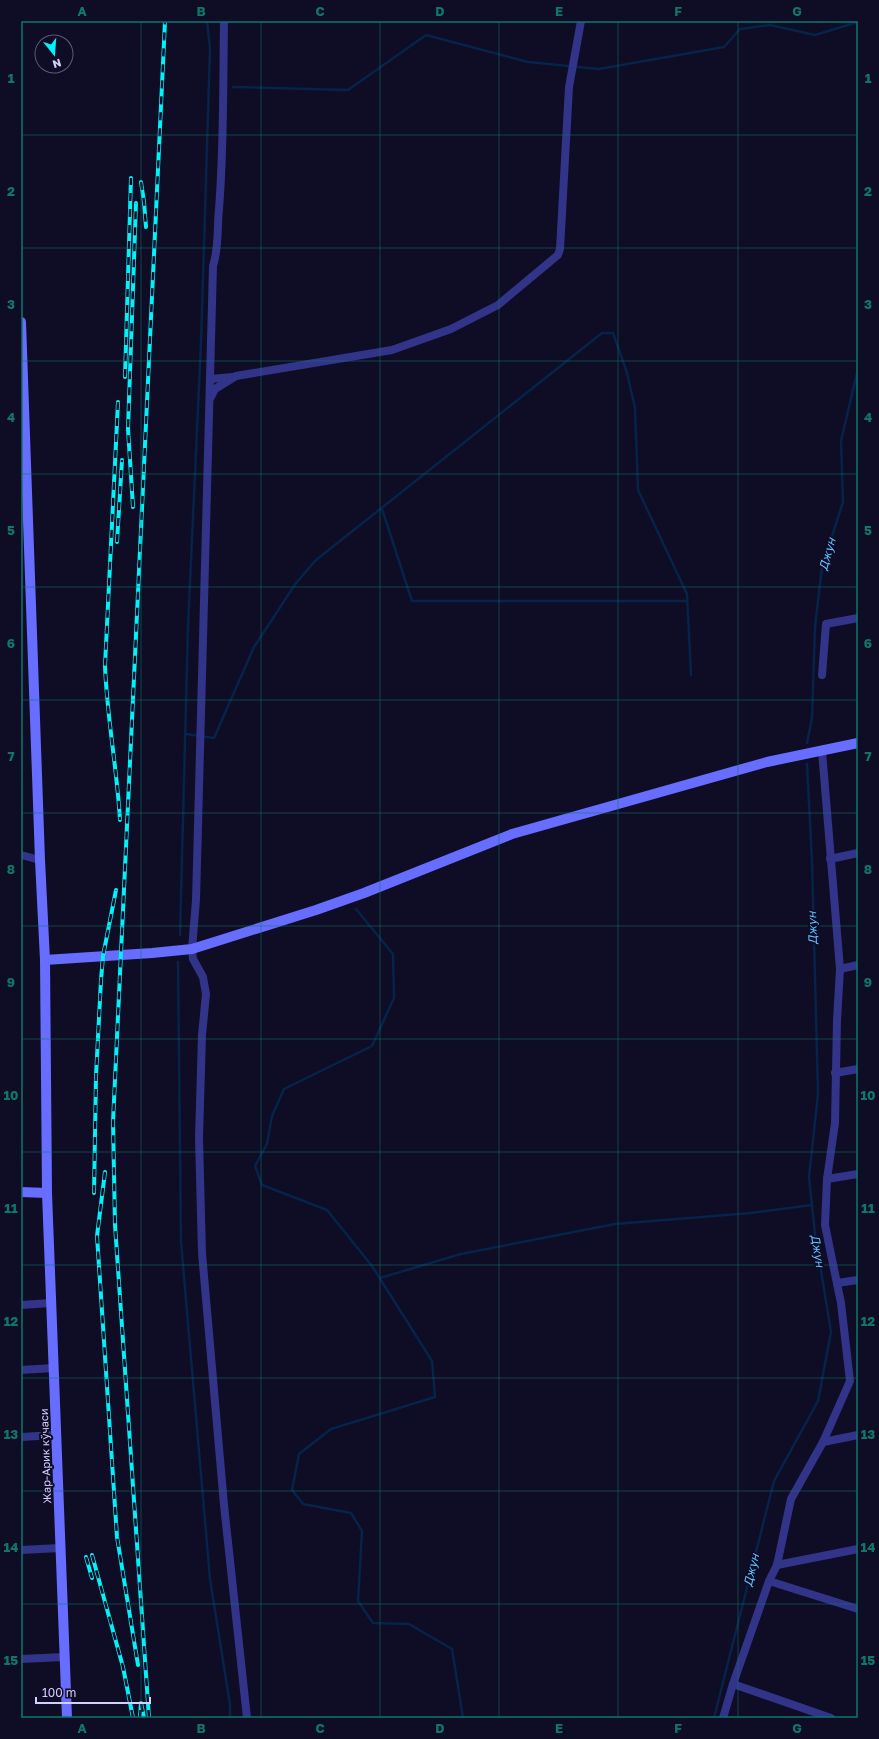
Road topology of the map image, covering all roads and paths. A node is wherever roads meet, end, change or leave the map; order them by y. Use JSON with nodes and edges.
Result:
{"nodes":[{"id":1,"x":224,"y":21,"type":"edge"},
{"id":2,"x":581,"y":21,"type":"edge"},
{"id":3,"x":21,"y":322,"type":"edge"},
{"id":4,"x":236,"y":376,"type":"junction"},
{"id":5,"x":210,"y":379,"type":"junction"},
{"id":6,"x":209,"y":400,"type":"junction"},
{"id":7,"x":23,"y":466,"type":"edge"},
{"id":8,"x":25,"y":553,"type":"edge"},
{"id":9,"x":858,"y":618,"type":"edge"},
{"id":10,"x":822,"y":675,"type":"dead end"},
{"id":11,"x":858,"y":743,"type":"edge"},
{"id":12,"x":822,"y":751,"type":"junction"},
{"id":13,"x":858,"y":853,"type":"edge"},
{"id":14,"x":21,"y":855,"type":"edge"},
{"id":15,"x":830,"y":859,"type":"junction"},
{"id":16,"x":40,"y":860,"type":"junction"},
{"id":17,"x":192,"y":949,"type":"junction"},
{"id":18,"x":45,"y":960,"type":"junction"},
{"id":19,"x":858,"y":965,"type":"edge"},
{"id":20,"x":840,"y":969,"type":"junction"},
{"id":21,"x":858,"y":1069,"type":"edge"},
{"id":22,"x":835,"y":1073,"type":"junction"},
{"id":23,"x":858,"y":1174,"type":"edge"},
{"id":24,"x":827,"y":1179,"type":"junction"},
{"id":25,"x":21,"y":1192,"type":"edge"},
{"id":26,"x":47,"y":1193,"type":"junction"},
{"id":27,"x":858,"y":1280,"type":"edge"},
{"id":28,"x":837,"y":1284,"type":"junction"},
{"id":29,"x":51,"y":1304,"type":"junction"},
{"id":30,"x":21,"y":1305,"type":"edge"},
{"id":31,"x":54,"y":1368,"type":"junction"},
{"id":32,"x":21,"y":1370,"type":"edge"},
{"id":33,"x":55,"y":1435,"type":"junction"},
{"id":34,"x":858,"y":1435,"type":"edge"},
{"id":35,"x":21,"y":1438,"type":"edge"},
{"id":36,"x":823,"y":1442,"type":"junction"},
{"id":37,"x":60,"y":1548,"type":"junction"},
{"id":38,"x":858,"y":1549,"type":"edge"},
{"id":39,"x":21,"y":1550,"type":"edge"},
{"id":40,"x":777,"y":1565,"type":"junction"},
{"id":41,"x":769,"y":1581,"type":"junction"},
{"id":42,"x":858,"y":1609,"type":"edge"},
{"id":43,"x":64,"y":1657,"type":"junction"},
{"id":44,"x":21,"y":1659,"type":"edge"},
{"id":45,"x":733,"y":1684,"type":"junction"},
{"id":46,"x":67,"y":1718,"type":"edge"},
{"id":47,"x":247,"y":1718,"type":"edge"},
{"id":48,"x":724,"y":1718,"type":"edge"},
{"id":49,"x":831,"y":1718,"type":"edge"}],
"edges":[{"from":1,"to":5,"type":"street"},
{"from":2,"to":4,"type":"street"},
{"from":3,"to":7,"type":"main road","name":"Жар-Арик кўчаси"},
{"from":4,"to":5,"type":"street"},
{"from":4,"to":6,"type":"street"},
{"from":5,"to":6,"type":"street"},
{"from":6,"to":17,"type":"street"},
{"from":7,"to":8,"type":"main road","name":"Жар-Арик кўчаси"},
{"from":8,"to":16,"type":"main road","name":"Жар-Арик кўчаси"},
{"from":9,"to":10,"type":"street"},
{"from":11,"to":12,"type":"main road"},
{"from":12,"to":15,"type":"street"},
{"from":12,"to":17,"type":"main road"},
{"from":13,"to":15,"type":"street"},
{"from":14,"to":16,"type":"street"},
{"from":15,"to":20,"type":"street"},
{"from":16,"to":18,"type":"main road","name":"Жар-Арик кўчаси"},
{"from":17,"to":18,"type":"main road"},
{"from":17,"to":47,"type":"street"},
{"from":18,"to":26,"type":"main road","name":"Жар-Арик кўчаси"},
{"from":19,"to":20,"type":"street"},
{"from":20,"to":22,"type":"street"},
{"from":21,"to":22,"type":"street"},
{"from":22,"to":24,"type":"street"},
{"from":23,"to":24,"type":"street"},
{"from":24,"to":28,"type":"street"},
{"from":25,"to":26,"type":"main road"},
{"from":26,"to":29,"type":"main road","name":"Жар-Арик кўчаси"},
{"from":27,"to":28,"type":"street"},
{"from":28,"to":36,"type":"street"},
{"from":29,"to":30,"type":"street"},
{"from":29,"to":31,"type":"main road","name":"Жар-Арик кўчаси"},
{"from":31,"to":32,"type":"street"},
{"from":31,"to":33,"type":"main road","name":"Жар-Арик кўчаси"},
{"from":33,"to":35,"type":"street"},
{"from":33,"to":37,"type":"main road","name":"Жар-Арик кўчаси"},
{"from":34,"to":36,"type":"street"},
{"from":36,"to":40,"type":"street"},
{"from":37,"to":39,"type":"street"},
{"from":37,"to":43,"type":"main road","name":"Жар-Арик кўчаси"},
{"from":38,"to":40,"type":"street"},
{"from":40,"to":41,"type":"street"},
{"from":41,"to":42,"type":"street"},
{"from":41,"to":45,"type":"street"},
{"from":43,"to":44,"type":"street"},
{"from":43,"to":46,"type":"main road","name":"Жар-Арик кўчаси"},
{"from":45,"to":48,"type":"street"},
{"from":45,"to":49,"type":"street"}]}
